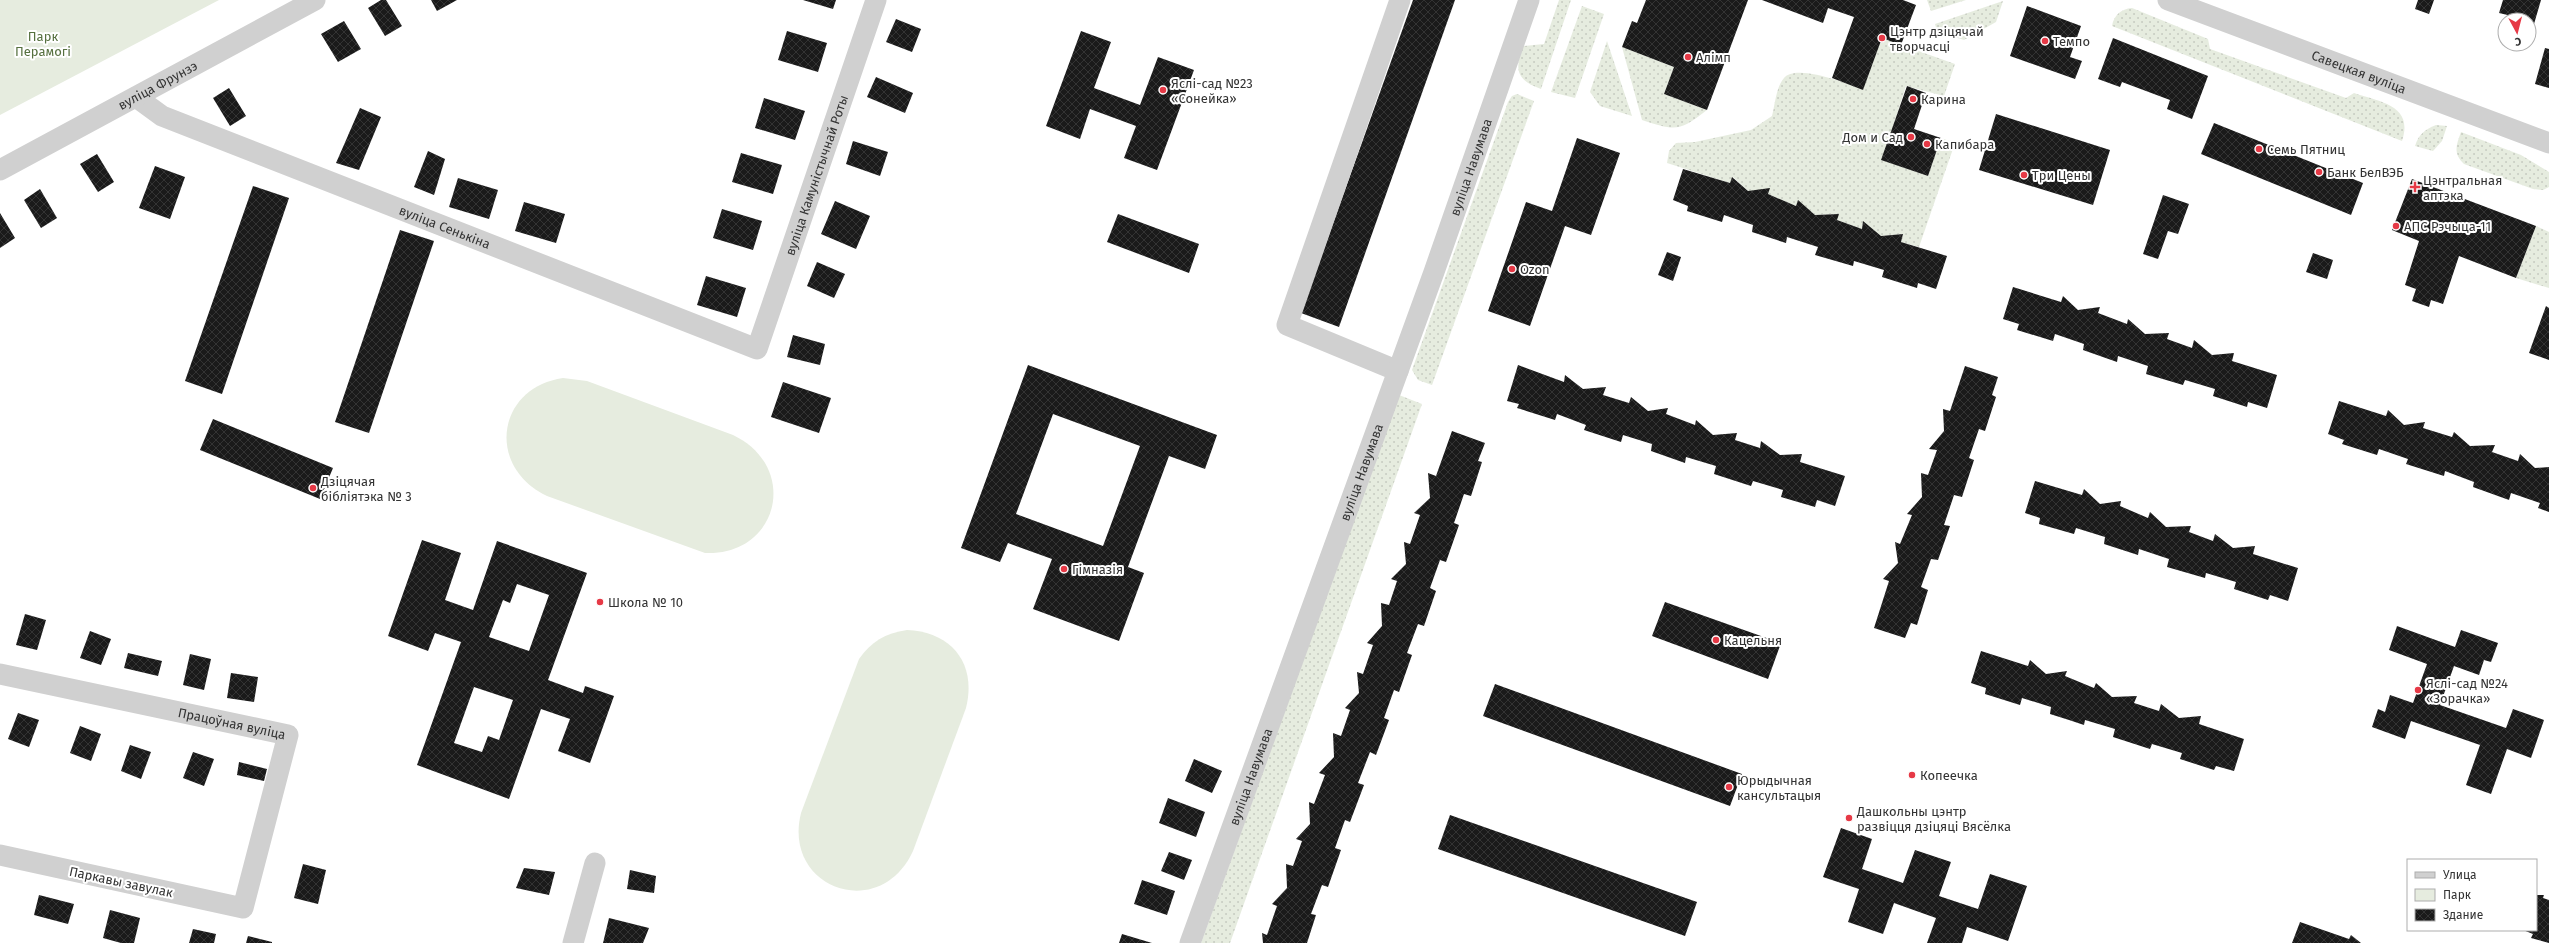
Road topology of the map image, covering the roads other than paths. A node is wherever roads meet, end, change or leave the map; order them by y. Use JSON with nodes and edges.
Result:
{"nodes":[{"id":1,"x":315,"y":0,"type":"edge"},
{"id":2,"x":876,"y":0,"type":"edge"},
{"id":3,"x":1400,"y":0,"type":"edge"},
{"id":4,"x":1529,"y":0,"type":"edge"},
{"id":5,"x":2168,"y":0,"type":"edge"},
{"id":6,"x":136,"y":97,"type":"junction"},
{"id":7,"x":2549,"y":143,"type":"edge"},
{"id":8,"x":0,"y":170,"type":"edge"},
{"id":9,"x":757,"y":349,"type":"joint"},
{"id":10,"x":1398,"y":370,"type":"junction"},
{"id":11,"x":0,"y":674,"type":"edge"},
{"id":12,"x":0,"y":855,"type":"edge"},
{"id":13,"x":595,"y":863,"type":"dead end"},
{"id":14,"x":243,"y":908,"type":"joint"},
{"id":15,"x":573,"y":943,"type":"edge"},
{"id":16,"x":1190,"y":943,"type":"edge"}],
"edges":[{"from":1,"to":6,"type":"street","name":"вуліца Фрунзэ"},
{"from":2,"to":9,"type":"street","name":"вуліца Камуністычнай Роты"},
{"from":3,"to":10,"type":"street"},
{"from":4,"to":10,"type":"street","name":"вуліца Навумава"},
{"from":5,"to":7,"type":"street","name":"Савецкая вуліца"},
{"from":6,"to":8,"type":"street","name":"вуліца Фрунзэ"},
{"from":6,"to":9,"type":"street","name":"вуліца Сенькіна"},
{"from":10,"to":16,"type":"street","name":"вуліца Навумава"},
{"from":11,"to":14,"type":"street","name":"Працоўная вуліца"},
{"from":12,"to":14,"type":"street","name":"Паркавы завулак"},
{"from":13,"to":15,"type":"street"}]}
